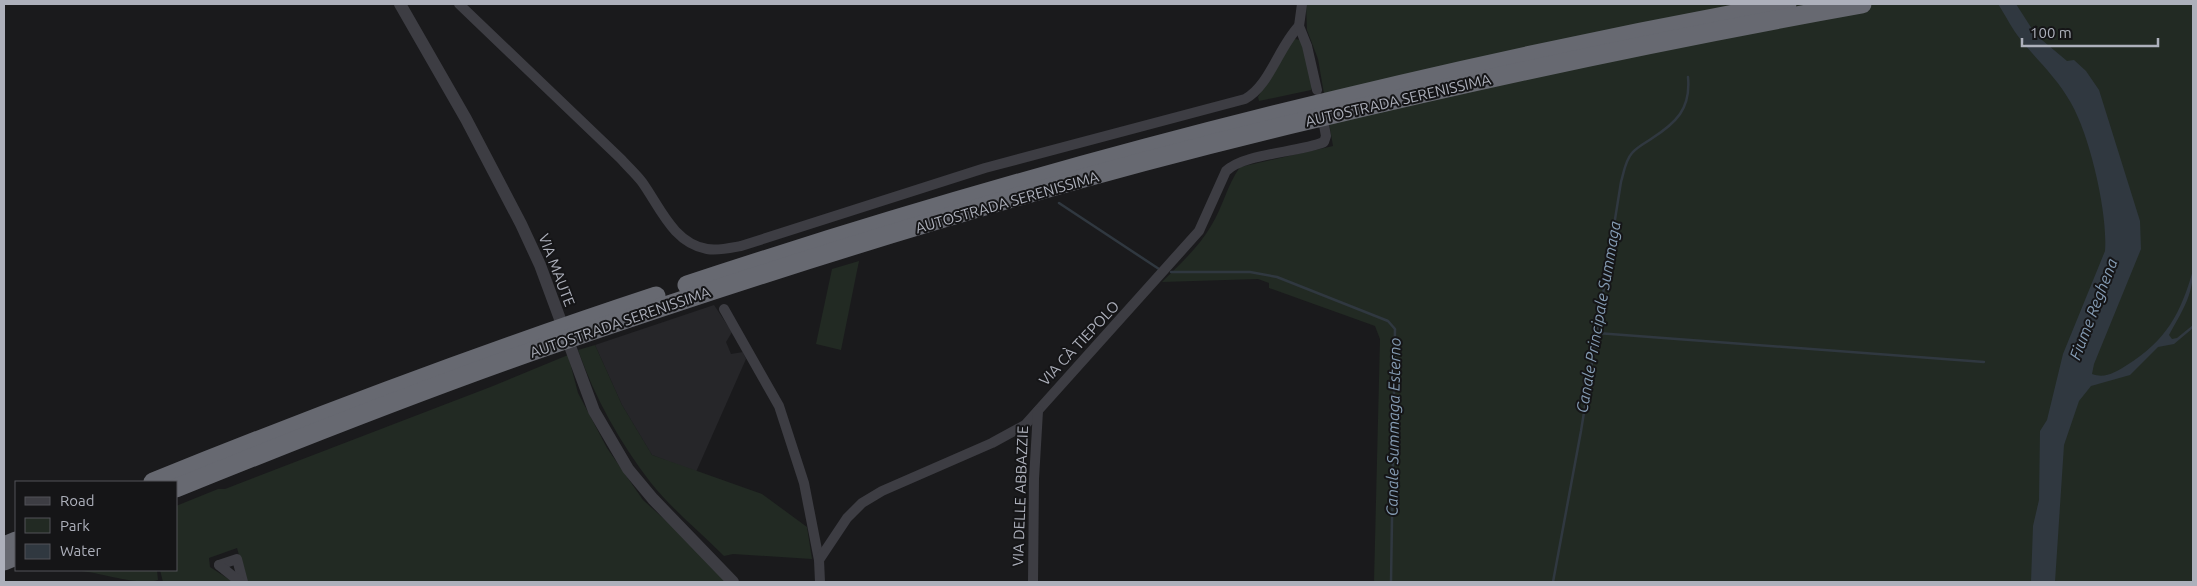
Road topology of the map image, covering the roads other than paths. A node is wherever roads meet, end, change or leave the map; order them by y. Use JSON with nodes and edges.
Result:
{"nodes":[{"id":1,"x":400,"y":4,"type":"edge"},
{"id":2,"x":459,"y":4,"type":"edge"},
{"id":3,"x":1302,"y":4,"type":"edge"},
{"id":4,"x":1787,"y":4,"type":"edge"},
{"id":5,"x":1862,"y":4,"type":"edge"},
{"id":6,"x":1299,"y":26,"type":"junction"},
{"id":7,"x":1317,"y":90,"type":"dead end"},
{"id":8,"x":1324,"y":125,"type":"dead end"},
{"id":9,"x":724,"y":309,"type":"dead end"},
{"id":10,"x":1038,"y":410,"type":"junction"},
{"id":11,"x":155,"y":481,"type":"edge"},
{"id":12,"x":178,"y":487,"type":"edge"},
{"id":13,"x":819,"y":560,"type":"junction"},
{"id":14,"x":733,"y":582,"type":"edge"},
{"id":15,"x":820,"y":582,"type":"edge"},
{"id":16,"x":1033,"y":582,"type":"edge"}],
"edges":[{"from":1,"to":14,"type":"street","name":"VIA MAUTE"},
{"from":2,"to":6,"type":"street"},
{"from":3,"to":6,"type":"street"},
{"from":4,"to":11,"type":"highway","name":"AUTOSTRADA SERENISSIMA"},
{"from":5,"to":12,"type":"highway","name":"AUTOSTRADA SERENISSIMA"},
{"from":6,"to":7,"type":"street"},
{"from":8,"to":10,"type":"street","name":"VIA CÀ TIEPOLO"},
{"from":9,"to":13,"type":"street"},
{"from":10,"to":13,"type":"street","name":"VIA CÀ TIEPOLO"},
{"from":10,"to":16,"type":"street","name":"VIA DELLE ABBAZZIE"},
{"from":13,"to":15,"type":"street"}]}
